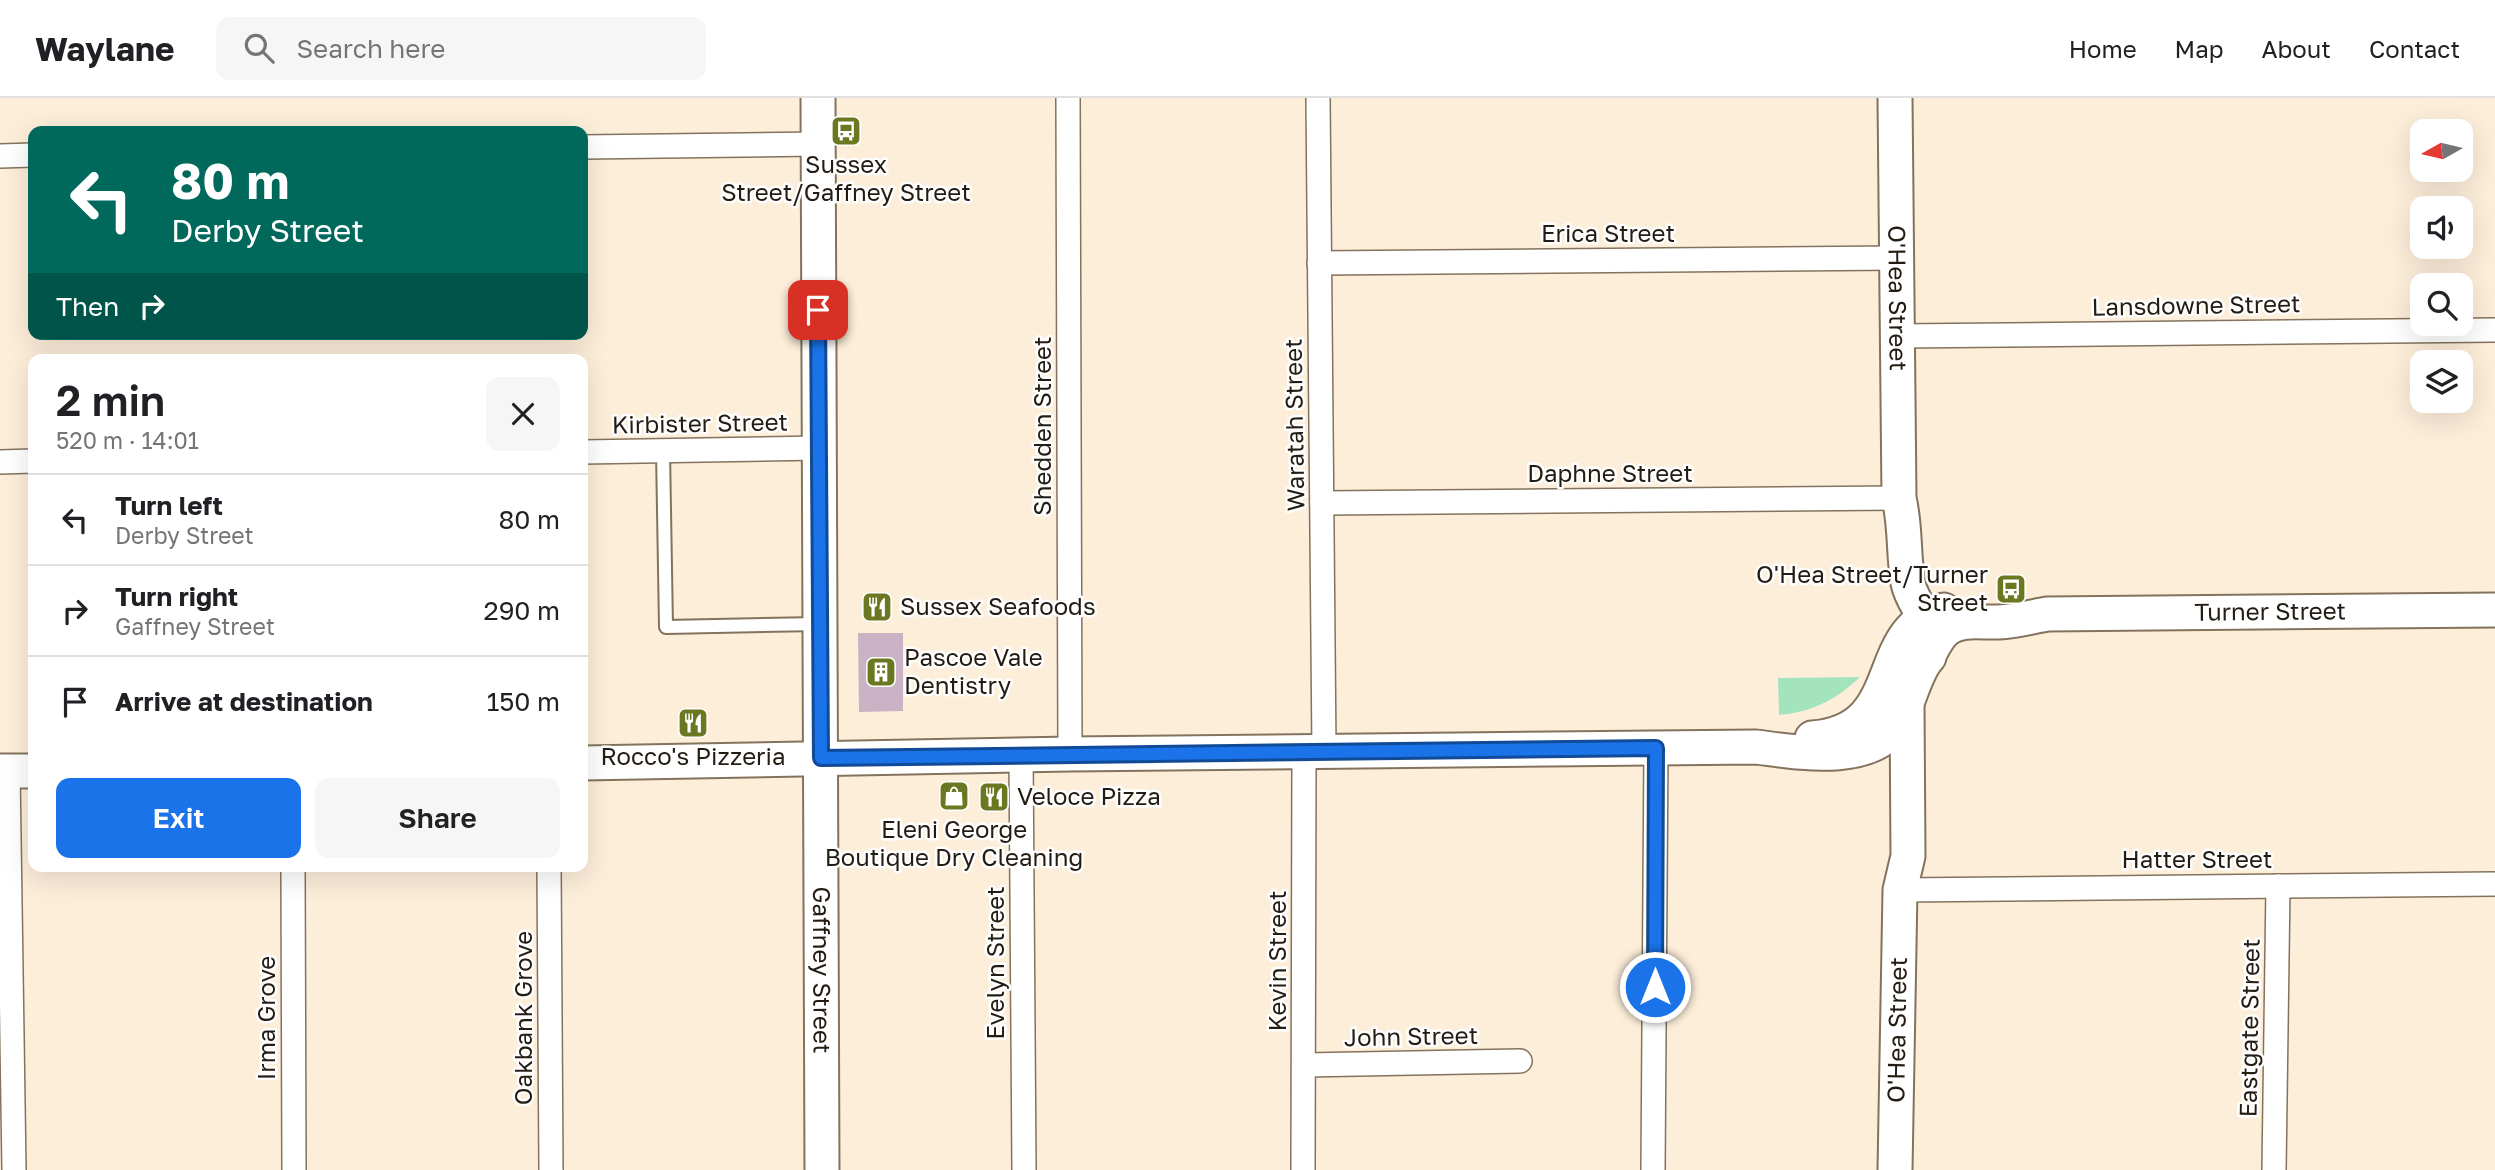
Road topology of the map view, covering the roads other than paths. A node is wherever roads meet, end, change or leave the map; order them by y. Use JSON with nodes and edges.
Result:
{"nodes":[{"id":1,"x":818,"y":98,"type":"edge"},
{"id":2,"x":1068,"y":98,"type":"edge"},
{"id":3,"x":1318,"y":98,"type":"edge"},
{"id":4,"x":1895,"y":98,"type":"edge"},
{"id":5,"x":818,"y":144,"type":"junction"},
{"id":6,"x":588,"y":147,"type":"edge"},
{"id":7,"x":28,"y":155,"type":"edge"},
{"id":8,"x":0,"y":156,"type":"edge"},
{"id":9,"x":1896,"y":258,"type":"junction"},
{"id":10,"x":1319,"y":263,"type":"junction"},
{"id":11,"x":2495,"y":330,"type":"edge"},
{"id":12,"x":1898,"y":336,"type":"junction"},
{"id":13,"x":819,"y":449,"type":"junction"},
{"id":14,"x":663,"y":451,"type":"junction"},
{"id":15,"x":588,"y":452,"type":"edge"},
{"id":16,"x":28,"y":461,"type":"edge"},
{"id":17,"x":0,"y":462,"type":"edge"},
{"id":18,"x":1899,"y":498,"type":"junction"},
{"id":19,"x":1322,"y":503,"type":"junction"},
{"id":20,"x":2495,"y":610,"type":"edge"},
{"id":21,"x":2047,"y":614,"type":"junction"},
{"id":22,"x":1925,"y":618,"type":"junction"},
{"id":23,"x":819,"y":624,"type":"junction"},
{"id":24,"x":1894,"y":654,"type":"junction"},
{"id":25,"x":1928,"y":657,"type":"junction"},
{"id":26,"x":1895,"y":695,"type":"junction"},
{"id":27,"x":1879,"y":741,"type":"junction"},
{"id":28,"x":1756,"y":747,"type":"junction"},
{"id":29,"x":1656,"y":748,"type":"junction"},
{"id":30,"x":1314,"y":752,"type":"junction"},
{"id":31,"x":1070,"y":754,"type":"junction"},
{"id":32,"x":1021,"y":755,"type":"junction"},
{"id":33,"x":821,"y":758,"type":"junction"},
{"id":34,"x":588,"y":763,"type":"edge"},
{"id":35,"x":14,"y":771,"type":"edge"},
{"id":36,"x":293,"y":872,"type":"edge"},
{"id":37,"x":549,"y":872,"type":"edge"},
{"id":38,"x":2495,"y":884,"type":"edge"},
{"id":39,"x":2278,"y":886,"type":"junction"},
{"id":40,"x":1900,"y":890,"type":"junction"},
{"id":41,"x":1520,"y":1062,"type":"dead end"},
{"id":42,"x":1304,"y":1065,"type":"junction"},
{"id":43,"x":15,"y":1170,"type":"edge"},
{"id":44,"x":294,"y":1170,"type":"edge"},
{"id":45,"x":551,"y":1170,"type":"edge"},
{"id":46,"x":822,"y":1170,"type":"edge"},
{"id":47,"x":1024,"y":1170,"type":"edge"},
{"id":48,"x":1303,"y":1170,"type":"edge"},
{"id":49,"x":1653,"y":1170,"type":"edge"},
{"id":50,"x":1895,"y":1170,"type":"edge"},
{"id":51,"x":2274,"y":1170,"type":"edge"}],
"edges":[{"from":1,"to":5,"type":"street","name":"Gaffney Street"},
{"from":2,"to":31,"type":"street","name":"Shedden Street"},
{"from":3,"to":10,"type":"street","name":"Waratah Street"},
{"from":4,"to":9,"type":"street","name":"O'Hea Street"},
{"from":5,"to":6,"type":"street"},
{"from":5,"to":13,"type":"street","name":"Gaffney Street"},
{"from":7,"to":8,"type":"street"},
{"from":9,"to":10,"type":"street","name":"Erica Street"},
{"from":9,"to":12,"type":"street","name":"O'Hea Street"},
{"from":10,"to":19,"type":"street","name":"Waratah Street"},
{"from":11,"to":12,"type":"street","name":"Lansdowne Street"},
{"from":12,"to":18,"type":"street","name":"O'Hea Street"},
{"from":13,"to":14,"type":"street","name":"Kirbister Street"},
{"from":13,"to":23,"type":"street","name":"Gaffney Street"},
{"from":14,"to":15,"type":"street","name":"Kirbister Street"},
{"from":14,"to":23,"type":"lane"},
{"from":16,"to":17,"type":"street"},
{"from":18,"to":19,"type":"street","name":"Daphne Street"},
{"from":18,"to":22,"type":"street","name":"O'Hea Street"},
{"from":18,"to":24,"type":"street","name":"O'Hea Street"},
{"from":19,"to":30,"type":"street","name":"Waratah Street"},
{"from":20,"to":21,"type":"street","name":"Turner Street"},
{"from":21,"to":22,"type":"street","name":"Turner Street"},
{"from":21,"to":25,"type":"street","name":"Turner Street"},
{"from":22,"to":24,"type":"street","name":"Turner Street"},
{"from":22,"to":25,"type":"street","name":"O'Hea Street"},
{"from":23,"to":33,"type":"street","name":"Gaffney Street"},
{"from":24,"to":26,"type":"street"},
{"from":25,"to":26,"type":"street","name":"Turner Street"},
{"from":26,"to":27,"type":"street","name":"O'Hea Street"},
{"from":26,"to":28,"type":"street"},
{"from":26,"to":40,"type":"street","name":"O'Hea Street"},
{"from":27,"to":28,"type":"street"},
{"from":27,"to":40,"type":"street","name":"O'Hea Street"},
{"from":28,"to":29,"type":"street"},
{"from":29,"to":30,"type":"street"},
{"from":29,"to":49,"type":"street"},
{"from":30,"to":31,"type":"street"},
{"from":30,"to":42,"type":"street","name":"Kevin Street"},
{"from":31,"to":32,"type":"street"},
{"from":32,"to":33,"type":"street"},
{"from":32,"to":47,"type":"street","name":"Evelyn Street"},
{"from":33,"to":34,"type":"street"},
{"from":33,"to":46,"type":"street","name":"Gaffney Street"},
{"from":35,"to":43,"type":"street"},
{"from":36,"to":44,"type":"street","name":"Irma Grove"},
{"from":37,"to":45,"type":"street","name":"Oakbank Grove"},
{"from":38,"to":39,"type":"street","name":"Hatter Street"},
{"from":39,"to":40,"type":"street","name":"Hatter Street"},
{"from":39,"to":51,"type":"street","name":"Eastgate Street"},
{"from":40,"to":50,"type":"street","name":"O'Hea Street"},
{"from":41,"to":42,"type":"street","name":"John Street"},
{"from":42,"to":48,"type":"street","name":"Kevin Street"}]}
